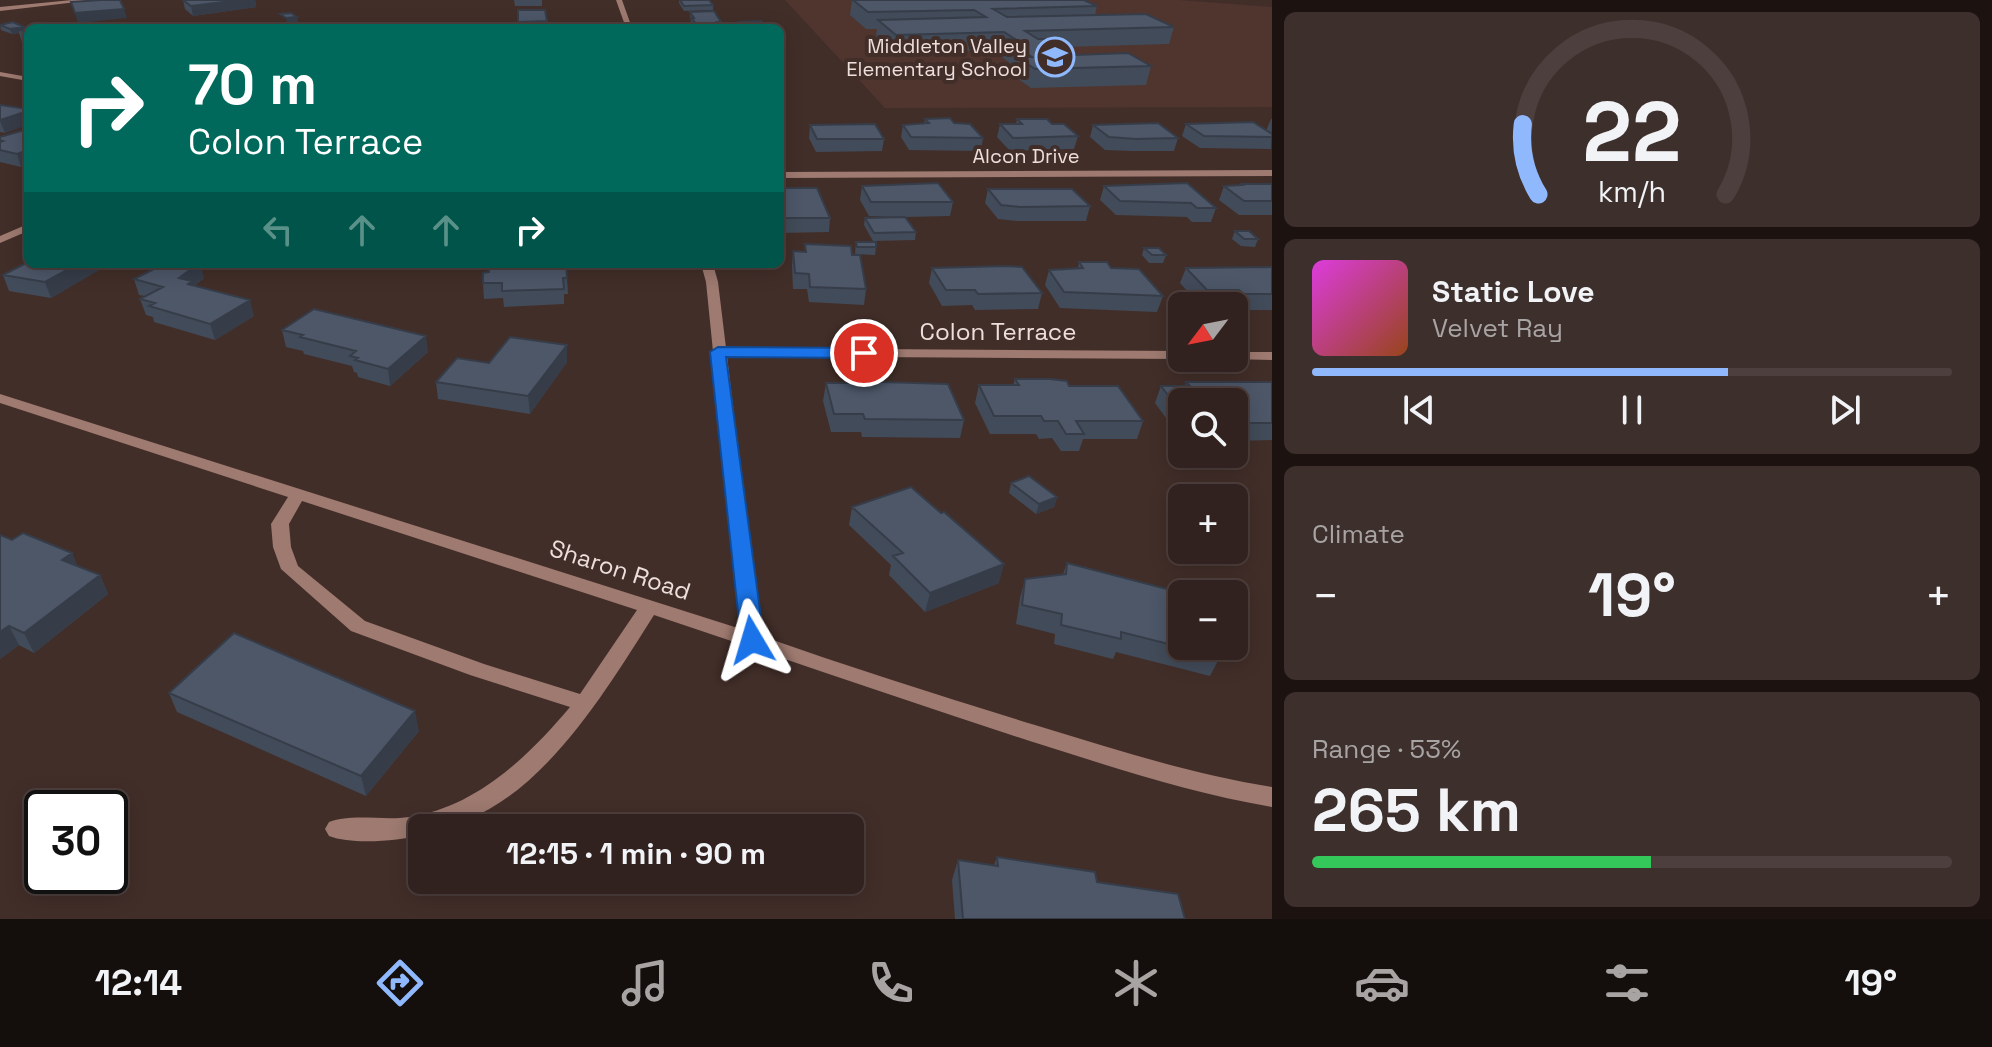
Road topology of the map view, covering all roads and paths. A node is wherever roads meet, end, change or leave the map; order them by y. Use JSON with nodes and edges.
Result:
{"nodes":[{"id":1,"x":91,"y":0,"type":"edge"},
{"id":2,"x":619,"y":0,"type":"edge"},
{"id":3,"x":0,"y":9,"type":"edge"},
{"id":4,"x":628,"y":24,"type":"edge"},
{"id":5,"x":0,"y":74,"type":"edge"},
{"id":6,"x":24,"y":78,"type":"edge"},
{"id":7,"x":1272,"y":173,"type":"edge"},
{"id":8,"x":784,"y":175,"type":"edge"},
{"id":9,"x":24,"y":229,"type":"edge"},
{"id":10,"x":0,"y":240,"type":"edge"},
{"id":11,"x":708,"y":268,"type":"edge"},
{"id":12,"x":718,"y":352,"type":"junction"},
{"id":13,"x":1168,"y":355,"type":"edge"},
{"id":14,"x":1248,"y":356,"type":"edge"},
{"id":15,"x":1272,"y":356,"type":"edge"},
{"id":16,"x":0,"y":398,"type":"edge"},
{"id":17,"x":298,"y":494,"type":"junction"},
{"id":18,"x":649,"y":607,"type":"junction"},
{"id":19,"x":752,"y":640,"type":"junction"},
{"id":20,"x":586,"y":704,"type":"junction"},
{"id":21,"x":1272,"y":797,"type":"edge"},
{"id":22,"x":337,"y":829,"type":"dead end"}],
"edges":[{"from":1,"to":3,"type":"street"},
{"from":2,"to":4,"type":"street"},
{"from":5,"to":6,"type":"street"},
{"from":7,"to":8,"type":"street","name":"Alcon Drive"},
{"from":9,"to":10,"type":"street"},
{"from":11,"to":12,"type":"street"},
{"from":12,"to":13,"type":"street","name":"Colon Terrace"},
{"from":12,"to":19,"type":"street"},
{"from":14,"to":15,"type":"street"},
{"from":16,"to":17,"type":"street","name":"Sharon Road"},
{"from":17,"to":18,"type":"street","name":"Sharon Road"},
{"from":17,"to":20,"type":"street"},
{"from":18,"to":19,"type":"street","name":"Sharon Road"},
{"from":18,"to":20,"type":"street"},
{"from":19,"to":21,"type":"street","name":"Sharon Road"},
{"from":20,"to":22,"type":"street"}]}
